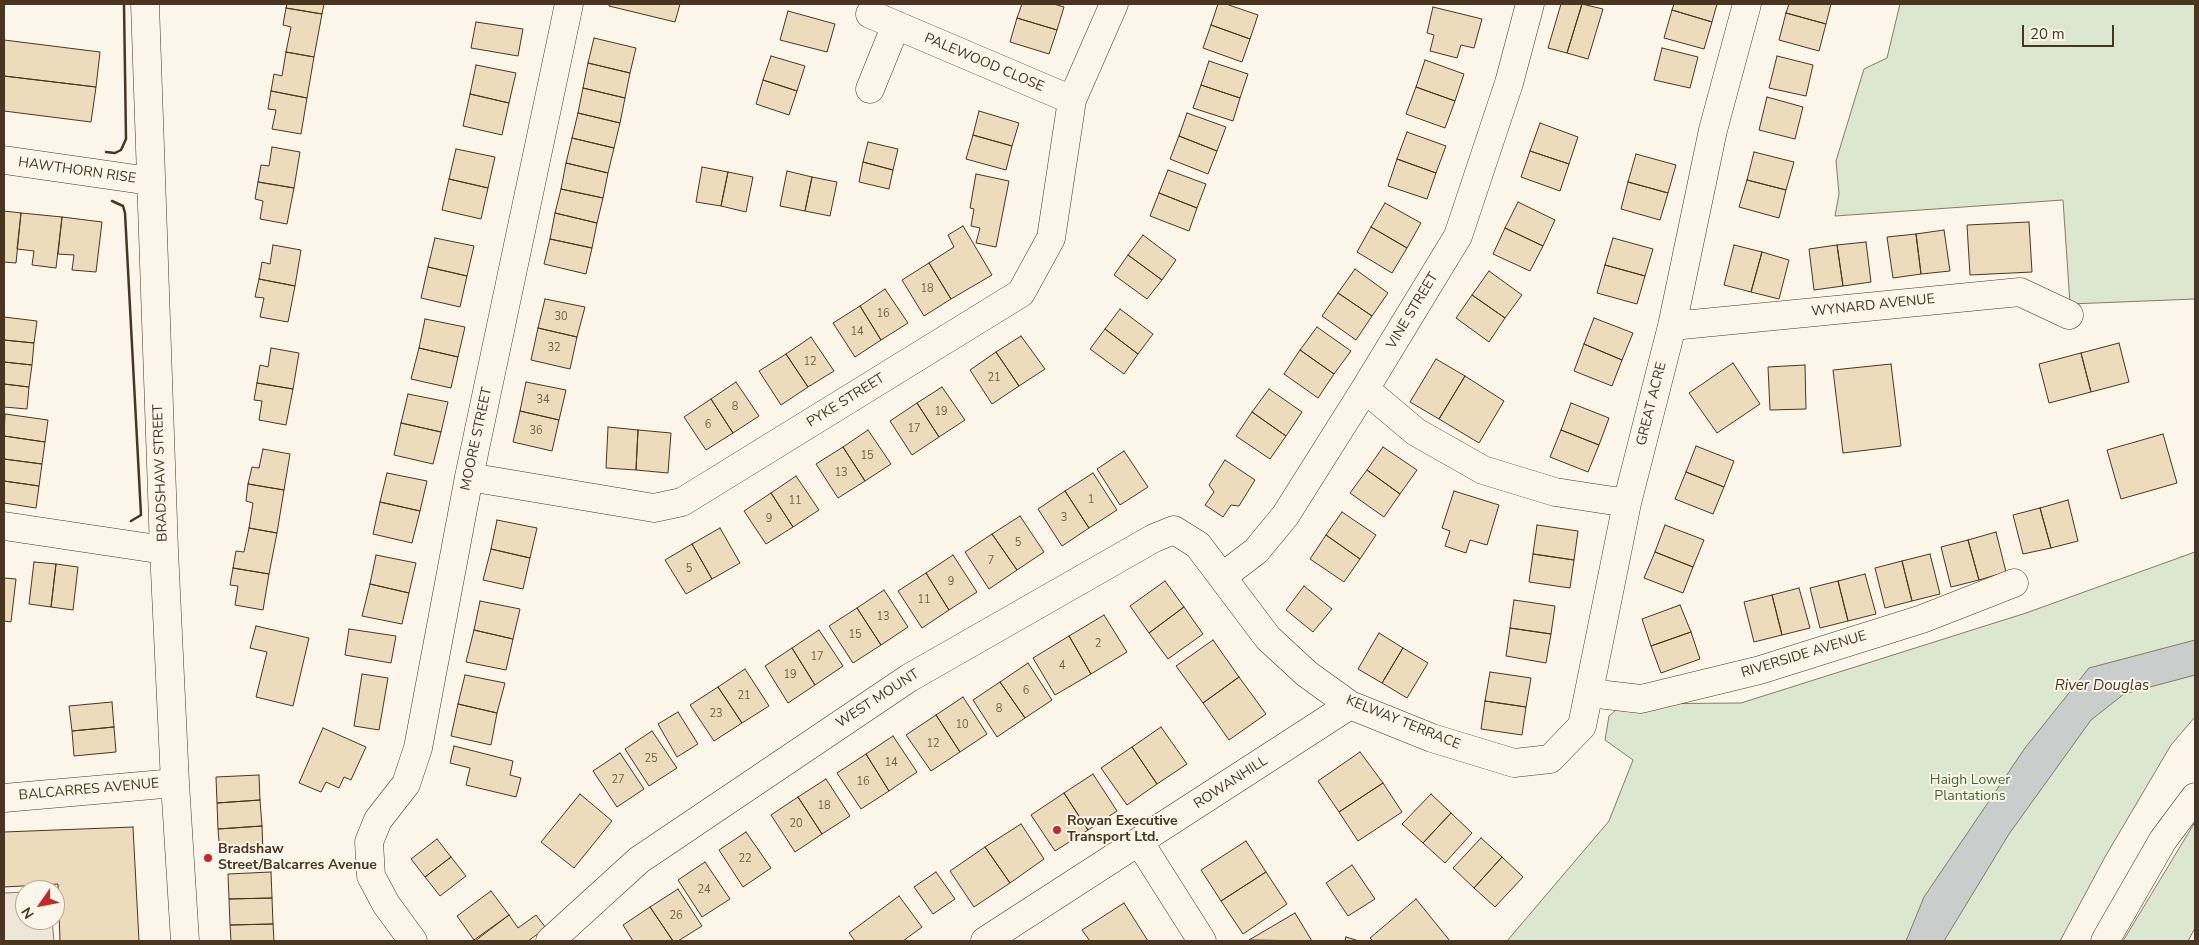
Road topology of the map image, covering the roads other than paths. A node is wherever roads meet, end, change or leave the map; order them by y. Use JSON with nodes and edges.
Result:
{"nodes":[{"id":1,"x":145,"y":4,"type":"edge"},
{"id":2,"x":569,"y":4,"type":"edge"},
{"id":3,"x":1114,"y":4,"type":"edge"},
{"id":4,"x":1530,"y":4,"type":"edge"},
{"id":5,"x":1747,"y":4,"type":"edge"},
{"id":6,"x":870,"y":14,"type":"dead end"},
{"id":7,"x":896,"y":25,"type":"junction"},
{"id":8,"x":870,"y":89,"type":"dead end"},
{"id":9,"x":1072,"y":100,"type":"junction"},
{"id":10,"x":4,"y":160,"type":"edge"},
{"id":11,"x":150,"y":182,"type":"junction"},
{"id":12,"x":2069,"y":315,"type":"dead end"},
{"id":13,"x":1672,"y":326,"type":"junction"},
{"id":14,"x":1365,"y":389,"type":"junction"},
{"id":15,"x":469,"y":477,"type":"junction"},
{"id":16,"x":1627,"y":503,"type":"junction"},
{"id":17,"x":4,"y":526,"type":"edge"},
{"id":18,"x":164,"y":550,"type":"junction"},
{"id":19,"x":1222,"y":577,"type":"junction"},
{"id":20,"x":2014,"y":583,"type":"dead end"},
{"id":21,"x":1589,"y":693,"type":"junction"},
{"id":22,"x":1350,"y":704,"type":"junction"},
{"id":23,"x":1514,"y":763,"type":"joint"},
{"id":24,"x":175,"y":783,"type":"junction"},
{"id":25,"x":2195,"y":797,"type":"edge"},
{"id":26,"x":4,"y":798,"type":"edge"},
{"id":27,"x":1140,"y":842,"type":"junction"},
{"id":28,"x":185,"y":941,"type":"edge"},
{"id":29,"x":413,"y":941,"type":"edge"},
{"id":30,"x":550,"y":941,"type":"edge"},
{"id":31,"x":985,"y":941,"type":"edge"},
{"id":32,"x":1202,"y":941,"type":"edge"},
{"id":33,"x":2105,"y":941,"type":"edge"}],
"edges":[{"from":1,"to":11,"type":"main road","name":"BRADSHAW STREET"},
{"from":2,"to":15,"type":"main road","name":"MOORE STREET"},
{"from":3,"to":9,"type":"main road","name":"PYKE STREET"},
{"from":4,"to":14,"type":"main road","name":"VINE STREET"},
{"from":5,"to":13,"type":"main road","name":"GREAT ACRE"},
{"from":6,"to":7,"type":"main road","name":"PALEWOOD CLOSE"},
{"from":7,"to":8,"type":"main road"},
{"from":7,"to":9,"type":"main road","name":"PALEWOOD CLOSE"},
{"from":9,"to":15,"type":"main road","name":"PYKE STREET"},
{"from":10,"to":11,"type":"main road","name":"HAWTHORN RISE"},
{"from":11,"to":18,"type":"main road","name":"BRADSHAW STREET"},
{"from":12,"to":13,"type":"main road","name":"WYNARD AVENUE"},
{"from":13,"to":16,"type":"main road","name":"GREAT ACRE"},
{"from":14,"to":16,"type":"main road"},
{"from":14,"to":19,"type":"main road","name":"VINE STREET"},
{"from":15,"to":29,"type":"main road","name":"MOORE STREET"},
{"from":16,"to":21,"type":"main road","name":"GREAT ACRE"},
{"from":17,"to":18,"type":"main road"},
{"from":18,"to":24,"type":"main road","name":"BRADSHAW STREET"},
{"from":19,"to":22,"type":"main road","name":"KELWAY TERRACE"},
{"from":19,"to":30,"type":"main road","name":"WEST MOUNT"},
{"from":20,"to":21,"type":"main road","name":"RIVERSIDE AVENUE"},
{"from":21,"to":23,"type":"main road","name":"GREAT ACRE"},
{"from":22,"to":23,"type":"main road","name":"KELWAY TERRACE"},
{"from":22,"to":27,"type":"main road","name":"ROWANHILL"},
{"from":24,"to":26,"type":"main road","name":"BALCARRES AVENUE"},
{"from":24,"to":28,"type":"main road","name":"BRADSHAW STREET"},
{"from":25,"to":33,"type":"main road"},
{"from":27,"to":31,"type":"main road","name":"ROWANHILL"},
{"from":27,"to":32,"type":"main road"}]}
